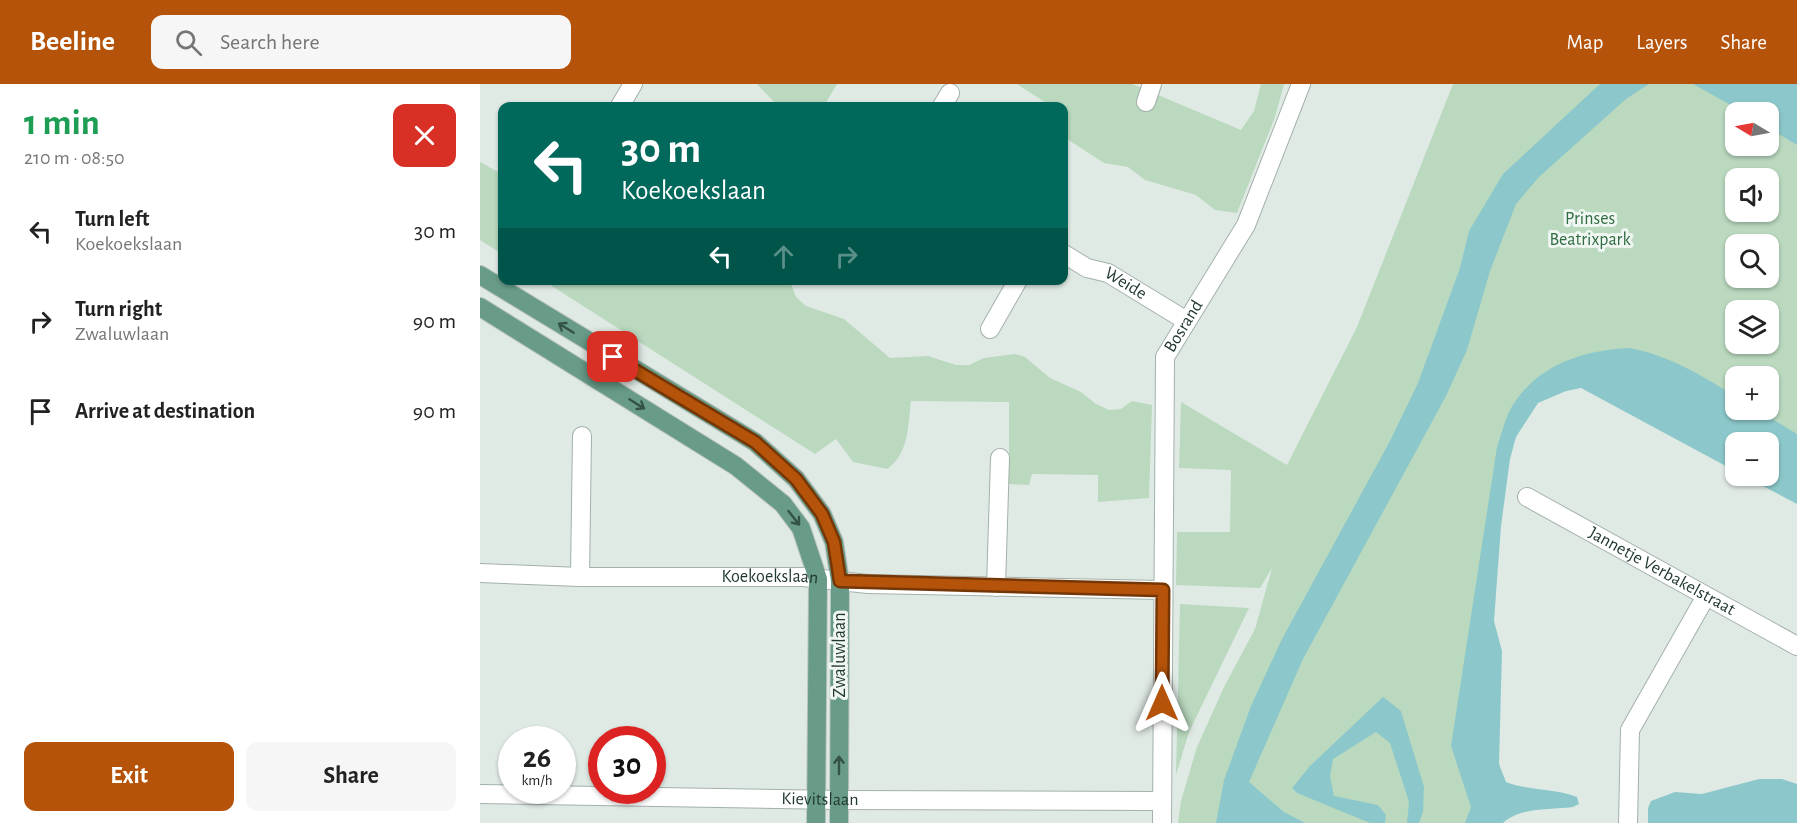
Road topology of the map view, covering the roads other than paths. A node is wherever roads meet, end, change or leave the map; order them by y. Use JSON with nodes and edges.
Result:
{"nodes":[{"id":1,"x":633,"y":84,"type":"edge"},
{"id":2,"x":1152,"y":84,"type":"edge"},
{"id":3,"x":1301,"y":84,"type":"edge"},
{"id":4,"x":622,"y":102,"type":"edge"},
{"id":5,"x":1146,"y":102,"type":"dead end"},
{"id":6,"x":1068,"y":256,"type":"edge"},
{"id":7,"x":480,"y":275,"type":"edge"},
{"id":8,"x":1015,"y":285,"type":"edge"},
{"id":9,"x":480,"y":307,"type":"edge"},
{"id":10,"x":1185,"y":320,"type":"junction"},
{"id":11,"x":990,"y":329,"type":"dead end"},
{"id":12,"x":582,"y":436,"type":"dead end"},
{"id":13,"x":1000,"y":458,"type":"dead end"},
{"id":14,"x":1527,"y":497,"type":"dead end"},
{"id":15,"x":480,"y":573,"type":"edge"},
{"id":16,"x":580,"y":577,"type":"junction"},
{"id":17,"x":818,"y":579,"type":"junction"},
{"id":18,"x":840,"y":581,"type":"junction"},
{"id":19,"x":996,"y":587,"type":"junction"},
{"id":20,"x":1163,"y":590,"type":"junction"},
{"id":21,"x":1706,"y":596,"type":"junction"},
{"id":22,"x":1797,"y":646,"type":"edge"},
{"id":23,"x":480,"y":794,"type":"edge"},
{"id":24,"x":816,"y":799,"type":"junction"},
{"id":25,"x":839,"y":800,"type":"junction"},
{"id":26,"x":1162,"y":801,"type":"junction"},
{"id":27,"x":816,"y":823,"type":"edge"},
{"id":28,"x":839,"y":823,"type":"edge"},
{"id":29,"x":1162,"y":823,"type":"edge"},
{"id":30,"x":1628,"y":823,"type":"edge"}],
"edges":[{"from":1,"to":4,"type":"street"},
{"from":2,"to":5,"type":"street"},
{"from":3,"to":10,"type":"street","name":"Bosrand"},
{"from":6,"to":10,"type":"street","name":"Weide"},
{"from":18,"to":7,"type":"main road","name":"Zwaluwlaan","one_way":true},
{"from":8,"to":11,"type":"street"},
{"from":9,"to":17,"type":"main road","name":"Zwaluwlaan","one_way":true},
{"from":10,"to":20,"type":"street","name":"Bosrand"},
{"from":12,"to":16,"type":"street"},
{"from":13,"to":19,"type":"street"},
{"from":14,"to":21,"type":"street","name":"Jannetje Verbakelstraat"},
{"from":15,"to":16,"type":"street","name":"Koekoekslaan"},
{"from":16,"to":17,"type":"street","name":"Koekoekslaan"},
{"from":17,"to":18,"type":"street","name":"Koekoekslaan"},
{"from":17,"to":24,"type":"main road","name":"Zwaluwlaan"},
{"from":18,"to":19,"type":"street","name":"Koekoekslaan"},
{"from":25,"to":18,"type":"main road","name":"Zwaluwlaan","one_way":true},
{"from":19,"to":20,"type":"street","name":"Koekoekslaan"},
{"from":20,"to":26,"type":"street","name":"Bosrand"},
{"from":21,"to":22,"type":"street","name":"Jannetje Verbakelstraat"},
{"from":21,"to":30,"type":"street"},
{"from":23,"to":24,"type":"street","name":"Kievitslaan"},
{"from":24,"to":25,"type":"street","name":"Kievitslaan"},
{"from":24,"to":27,"type":"main road","name":"Zwaluwlaan"},
{"from":25,"to":26,"type":"street","name":"Kievitslaan"},
{"from":25,"to":28,"type":"main road","name":"Zwaluwlaan"},
{"from":26,"to":29,"type":"street","name":"Bosrand"}]}
